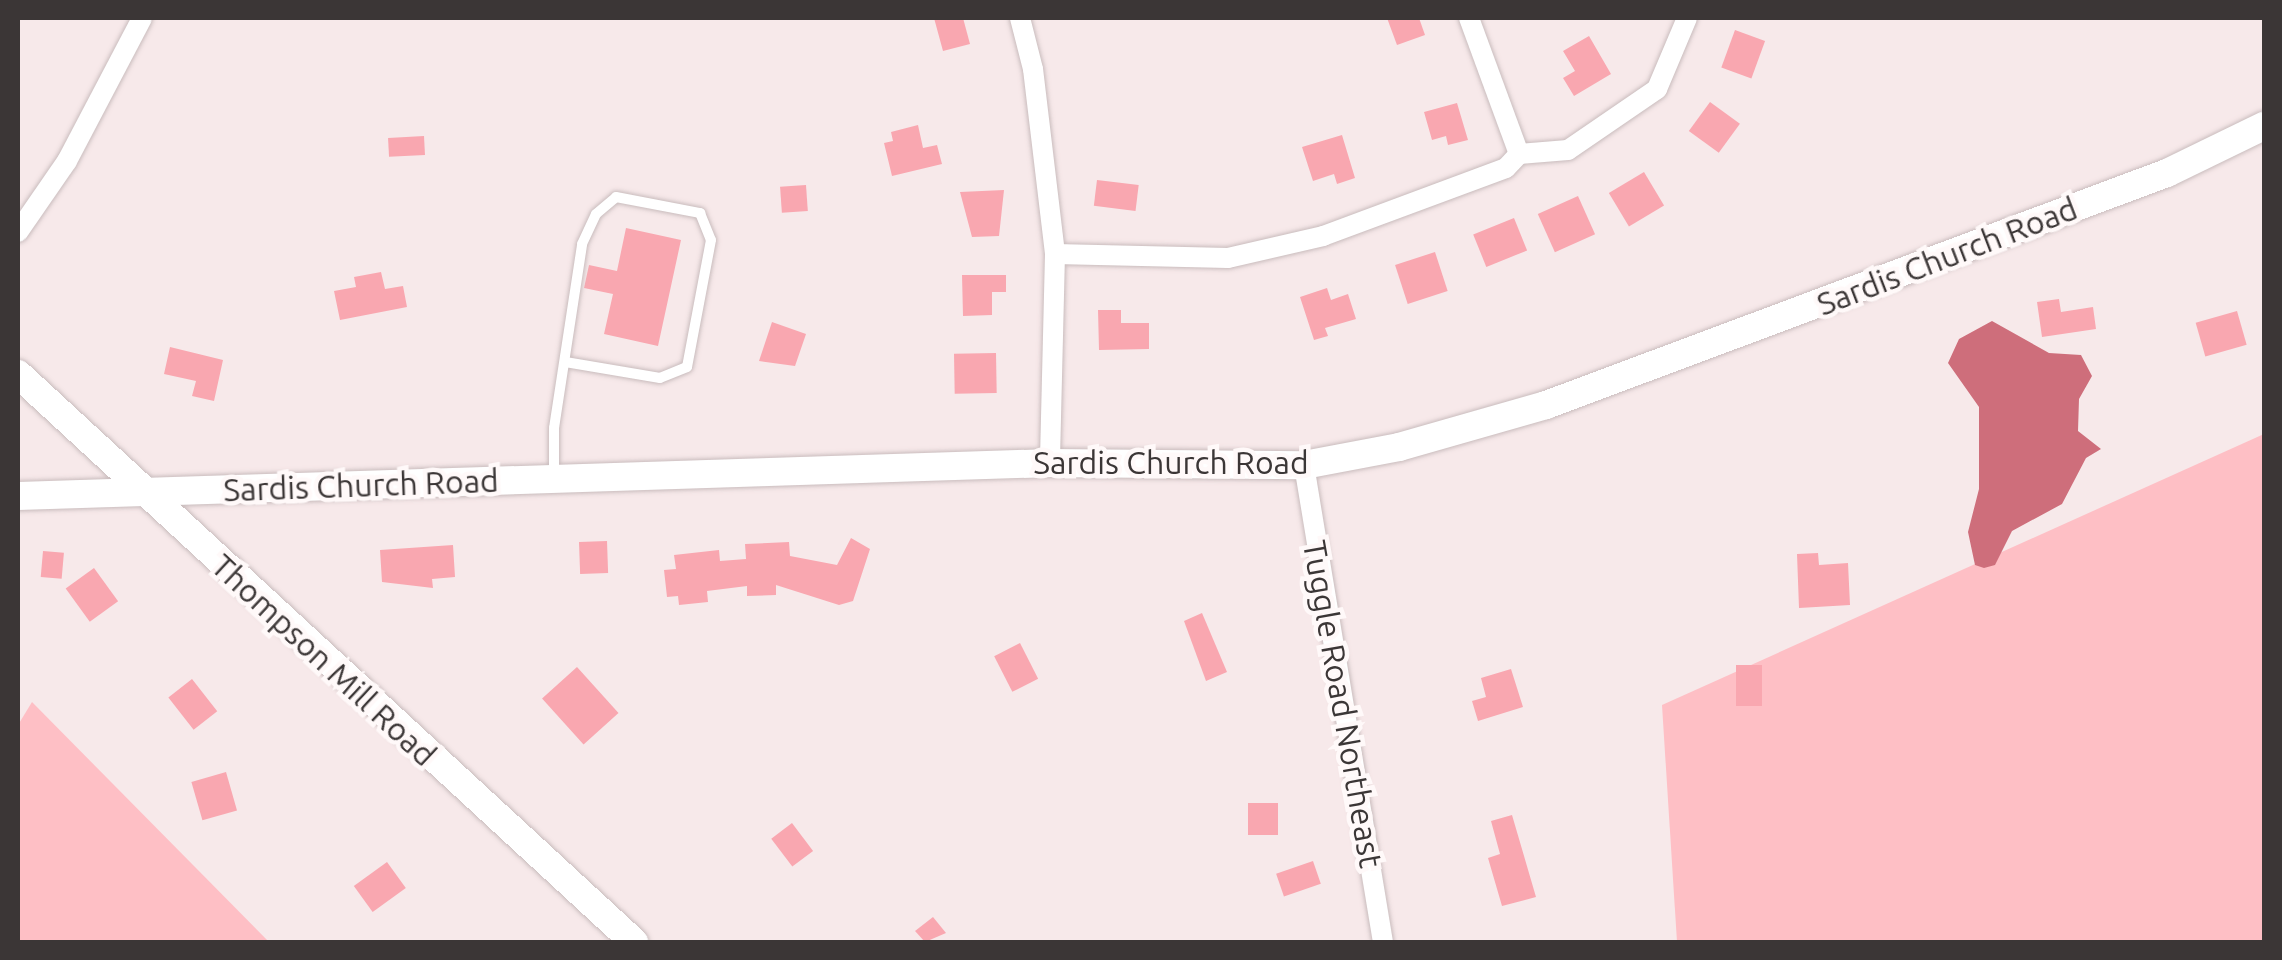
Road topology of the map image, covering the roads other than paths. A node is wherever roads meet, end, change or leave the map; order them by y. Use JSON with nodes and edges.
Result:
{"nodes":[{"id":1,"x":142,"y":18,"type":"edge"},
{"id":2,"x":1020,"y":18,"type":"edge"},
{"id":3,"x":1469,"y":18,"type":"edge"},
{"id":4,"x":1687,"y":18,"type":"edge"},
{"id":5,"x":2264,"y":126,"type":"edge"},
{"id":6,"x":1519,"y":154,"type":"junction"},
{"id":7,"x":18,"y":232,"type":"edge"},
{"id":8,"x":1055,"y":254,"type":"junction"},
{"id":9,"x":565,"y":362,"type":"junction"},
{"id":10,"x":18,"y":374,"type":"edge"},
{"id":11,"x":1050,"y":463,"type":"junction"},
{"id":12,"x":1304,"y":465,"type":"junction"},
{"id":13,"x":554,"y":478,"type":"junction"},
{"id":14,"x":18,"y":496,"type":"edge"},
{"id":15,"x":148,"y":496,"type":"junction"},
{"id":16,"x":634,"y":942,"type":"edge"},
{"id":17,"x":1383,"y":942,"type":"edge"}],
"edges":[{"from":1,"to":7,"type":"street"},
{"from":2,"to":8,"type":"street"},
{"from":3,"to":6,"type":"street"},
{"from":4,"to":6,"type":"street"},
{"from":5,"to":12,"type":"street","name":"Sardis Church Road"},
{"from":6,"to":8,"type":"street"},
{"from":8,"to":11,"type":"street"},
{"from":9,"to":9,"type":"lane"},
{"from":9,"to":13,"type":"lane"},
{"from":10,"to":15,"type":"street","name":"Thompson Mill Road"},
{"from":11,"to":12,"type":"street","name":"Sardis Church Road"},
{"from":11,"to":13,"type":"street","name":"Sardis Church Road"},
{"from":12,"to":17,"type":"street","name":"Tuggle Road Northeast"},
{"from":13,"to":15,"type":"street","name":"Sardis Church Road"},
{"from":14,"to":15,"type":"street","name":"Sardis Church Road"},
{"from":15,"to":16,"type":"street","name":"Thompson Mill Road"}]}
